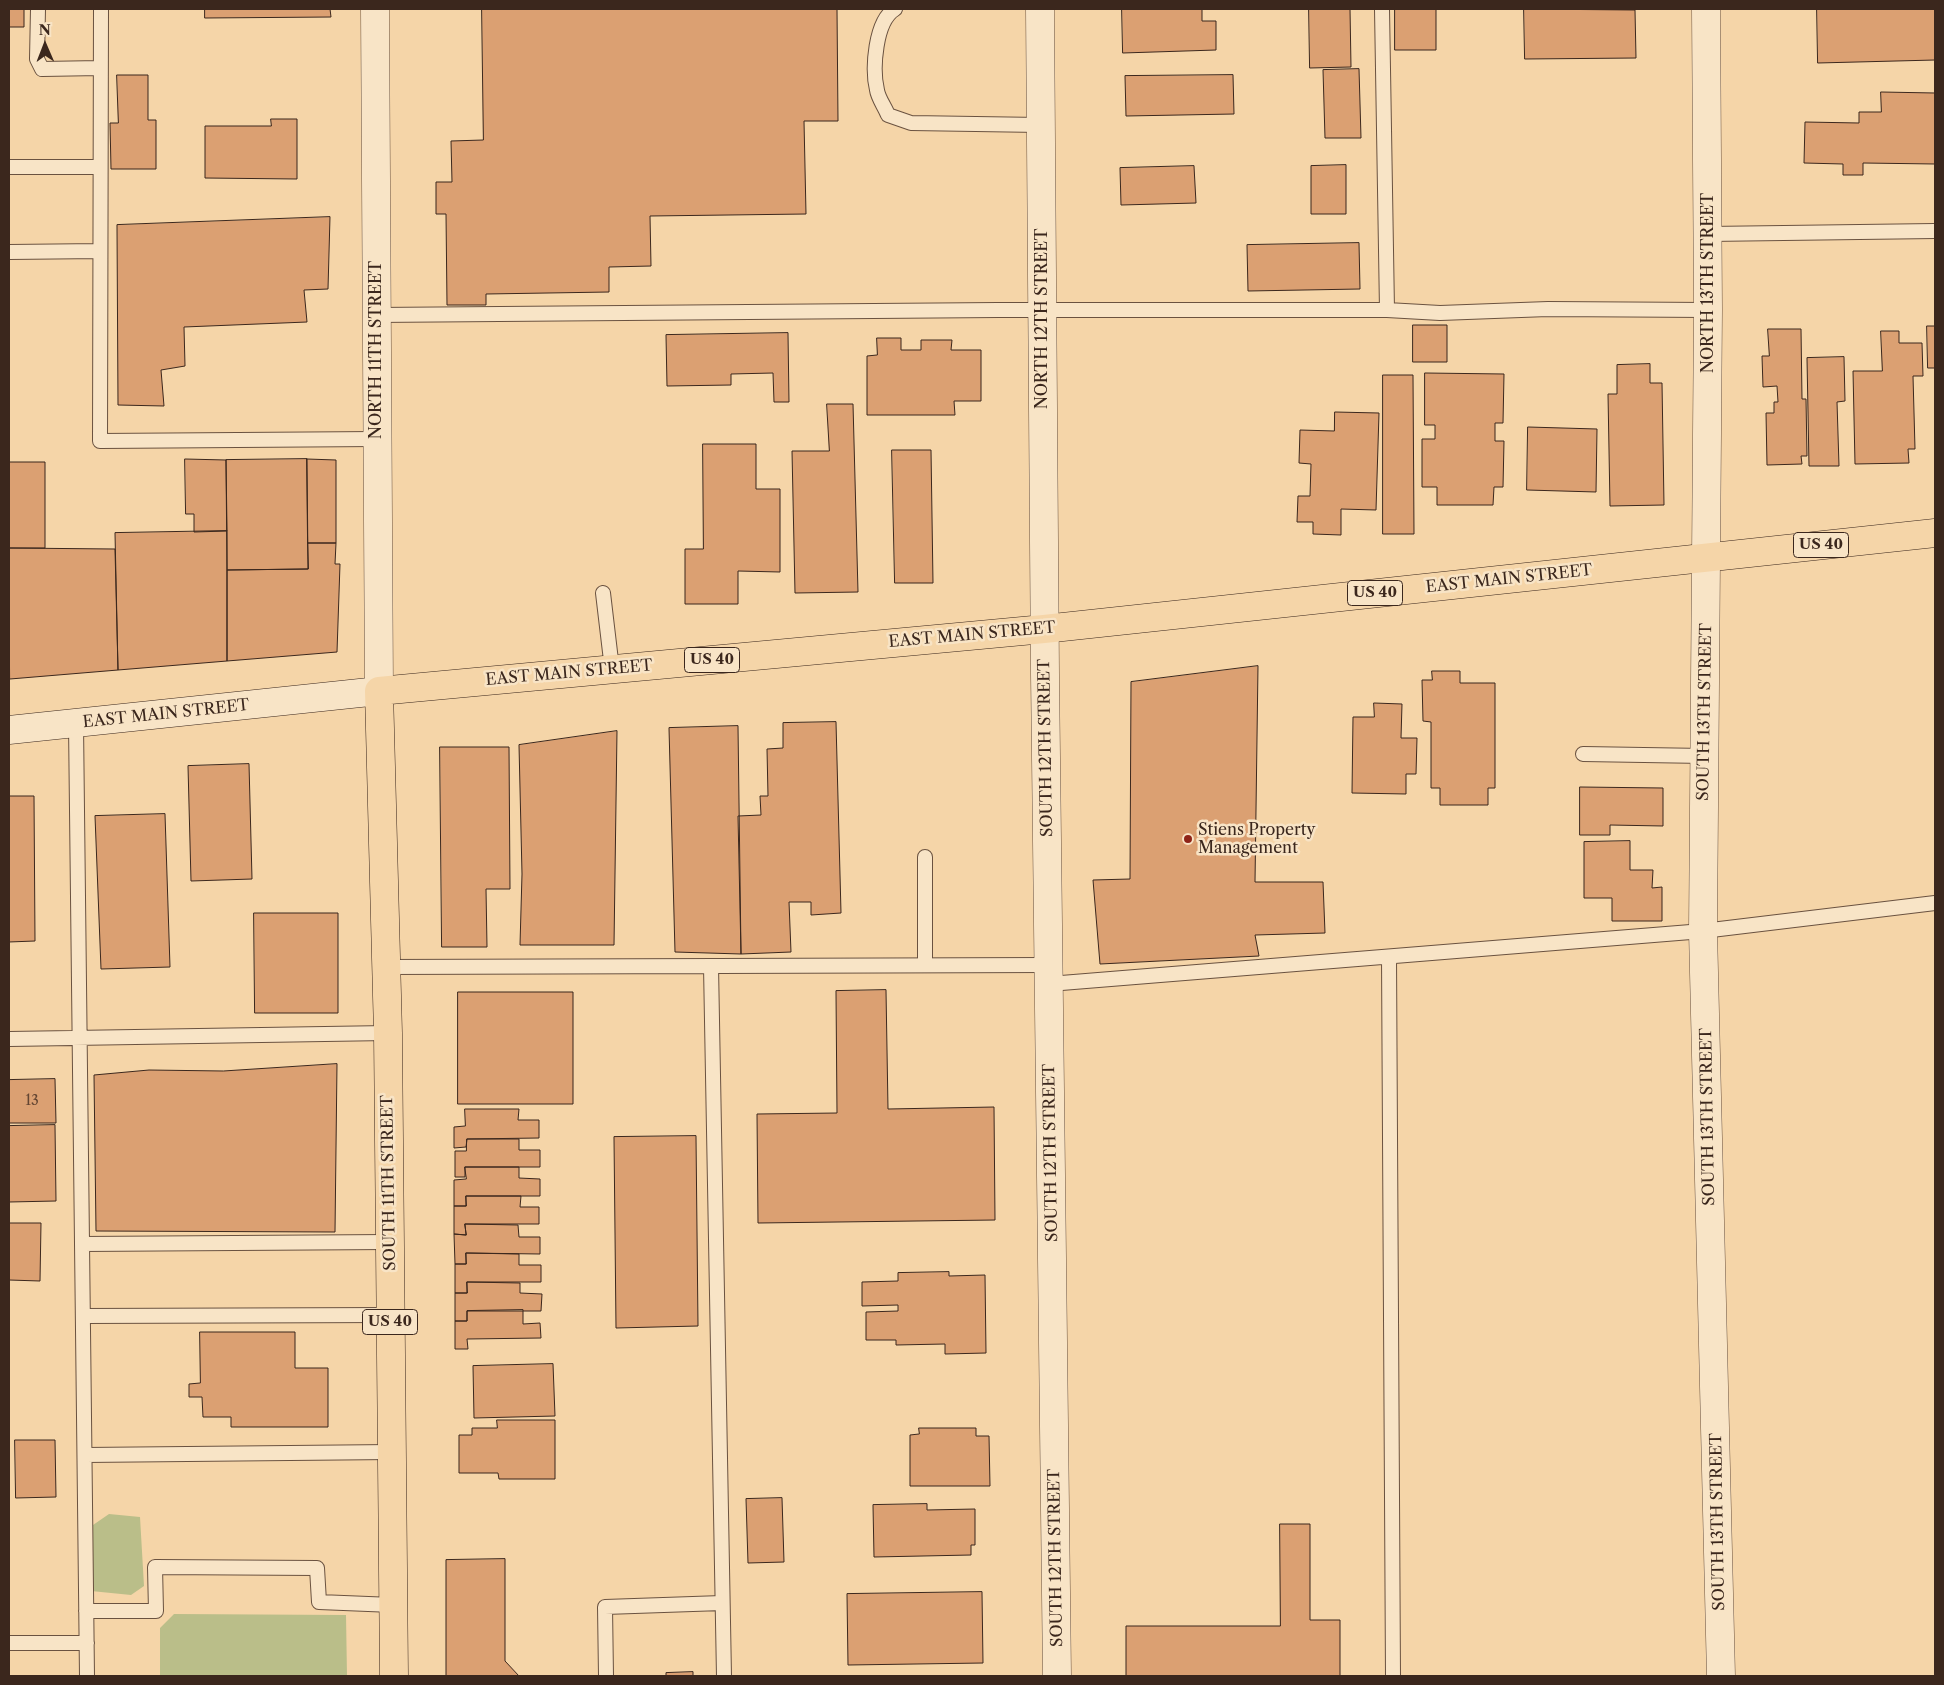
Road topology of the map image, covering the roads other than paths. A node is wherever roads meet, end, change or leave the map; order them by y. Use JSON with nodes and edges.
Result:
{"nodes":[{"id":1,"x":38,"y":9,"type":"edge"},
{"id":2,"x":101,"y":9,"type":"edge"},
{"id":3,"x":375,"y":9,"type":"edge"},
{"id":4,"x":895,"y":9,"type":"edge"},
{"id":5,"x":1040,"y":9,"type":"edge"},
{"id":6,"x":1382,"y":9,"type":"edge"},
{"id":7,"x":1706,"y":9,"type":"edge"},
{"id":8,"x":100,"y":68,"type":"junction"},
{"id":9,"x":1040,"y":125,"type":"junction"},
{"id":10,"x":9,"y":167,"type":"edge"},
{"id":11,"x":100,"y":167,"type":"junction"},
{"id":12,"x":1935,"y":231,"type":"edge"},
{"id":13,"x":1708,"y":234,"type":"junction"},
{"id":14,"x":100,"y":251,"type":"junction"},
{"id":15,"x":9,"y":252,"type":"edge"},
{"id":16,"x":1042,"y":309,"type":"junction"},
{"id":17,"x":1387,"y":310,"type":"junction"},
{"id":18,"x":1708,"y":310,"type":"junction"},
{"id":19,"x":375,"y":315,"type":"junction"},
{"id":20,"x":376,"y":439,"type":"junction"},
{"id":21,"x":1935,"y":533,"type":"edge"},
{"id":22,"x":1706,"y":557,"type":"junction"},
{"id":23,"x":603,"y":593,"type":"dead end"},
{"id":24,"x":1044,"y":629,"type":"junction"},
{"id":25,"x":612,"y":669,"type":"junction"},
{"id":26,"x":379,"y":691,"type":"junction"},
{"id":27,"x":76,"y":724,"type":"junction"},
{"id":28,"x":9,"y":730,"type":"edge"},
{"id":29,"x":1583,"y":754,"type":"dead end"},
{"id":30,"x":1705,"y":756,"type":"junction"},
{"id":31,"x":925,"y":857,"type":"dead end"},
{"id":32,"x":1935,"y":903,"type":"edge"},
{"id":33,"x":1703,"y":931,"type":"junction"},
{"id":34,"x":1389,"y":957,"type":"junction"},
{"id":35,"x":925,"y":965,"type":"junction"},
{"id":36,"x":711,"y":966,"type":"junction"},
{"id":37,"x":386,"y":967,"type":"junction"},
{"id":38,"x":1048,"y":974,"type":"junction"},
{"id":39,"x":388,"y":1033,"type":"junction"},
{"id":40,"x":9,"y":1039,"type":"edge"},
{"id":41,"x":80,"y":1039,"type":"junction"},
{"id":42,"x":389,"y":1242,"type":"junction"},
{"id":43,"x":82,"y":1244,"type":"junction"},
{"id":44,"x":390,"y":1315,"type":"junction"},
{"id":45,"x":83,"y":1316,"type":"junction"},
{"id":46,"x":392,"y":1452,"type":"junction"},
{"id":47,"x":84,"y":1455,"type":"junction"},
{"id":48,"x":393,"y":1604,"type":"junction"},
{"id":49,"x":722,"y":1604,"type":"junction"},
{"id":50,"x":86,"y":1611,"type":"junction"},
{"id":51,"x":9,"y":1643,"type":"edge"},
{"id":52,"x":87,"y":1643,"type":"junction"},
{"id":53,"x":87,"y":1676,"type":"edge"},
{"id":54,"x":394,"y":1676,"type":"edge"},
{"id":55,"x":606,"y":1676,"type":"edge"},
{"id":56,"x":724,"y":1676,"type":"edge"},
{"id":57,"x":1057,"y":1676,"type":"edge"},
{"id":58,"x":1393,"y":1676,"type":"edge"},
{"id":59,"x":1721,"y":1676,"type":"edge"}],
"edges":[{"from":1,"to":8,"type":"lane"},
{"from":2,"to":8,"type":"lane"},
{"from":3,"to":19,"type":"street","name":"NORTH 11TH STREET"},
{"from":4,"to":9,"type":"lane"},
{"from":5,"to":9,"type":"street","name":"NORTH 12TH STREET"},
{"from":6,"to":17,"type":"lane"},
{"from":7,"to":13,"type":"street","name":"NORTH 13TH STREET"},
{"from":8,"to":11,"type":"lane"},
{"from":9,"to":16,"type":"street","name":"NORTH 12TH STREET"},
{"from":10,"to":11,"type":"lane"},
{"from":11,"to":14,"type":"lane"},
{"from":12,"to":13,"type":"lane"},
{"from":13,"to":18,"type":"street","name":"NORTH 13TH STREET"},
{"from":14,"to":15,"type":"lane"},
{"from":14,"to":20,"type":"lane"},
{"from":16,"to":17,"type":"lane"},
{"from":16,"to":19,"type":"lane"},
{"from":16,"to":24,"type":"street","name":"NORTH 12TH STREET"},
{"from":17,"to":18,"type":"lane"},
{"from":18,"to":22,"type":"street","name":"NORTH 13TH STREET"},
{"from":19,"to":20,"type":"street","name":"NORTH 11TH STREET"},
{"from":20,"to":26,"type":"street","name":"NORTH 11TH STREET"},
{"from":21,"to":22,"type":"main road","name":"EAST MAIN STREET","number":"US 40"},
{"from":22,"to":24,"type":"main road","name":"EAST MAIN STREET","number":"US 40"},
{"from":22,"to":30,"type":"street","name":"SOUTH 13TH STREET"},
{"from":23,"to":25,"type":"lane"},
{"from":24,"to":25,"type":"main road","name":"EAST MAIN STREET","number":"US 40"},
{"from":24,"to":38,"type":"street","name":"SOUTH 12TH STREET"},
{"from":25,"to":26,"type":"main road","name":"EAST MAIN STREET","number":"US 40"},
{"from":26,"to":27,"type":"street","name":"EAST MAIN STREET"},
{"from":26,"to":37,"type":"main road","name":"SOUTH 11TH STREET","number":"US 40"},
{"from":27,"to":28,"type":"street","name":"EAST MAIN STREET"},
{"from":27,"to":41,"type":"lane"},
{"from":29,"to":30,"type":"lane"},
{"from":30,"to":33,"type":"street","name":"SOUTH 13TH STREET"},
{"from":31,"to":35,"type":"lane"},
{"from":32,"to":33,"type":"lane"},
{"from":33,"to":34,"type":"lane"},
{"from":33,"to":59,"type":"street","name":"SOUTH 13TH STREET"},
{"from":34,"to":38,"type":"lane"},
{"from":34,"to":58,"type":"lane"},
{"from":35,"to":36,"type":"lane"},
{"from":35,"to":38,"type":"lane"},
{"from":36,"to":37,"type":"lane"},
{"from":36,"to":49,"type":"lane"},
{"from":37,"to":39,"type":"main road","name":"SOUTH 11TH STREET","number":"US 40"},
{"from":38,"to":57,"type":"street","name":"SOUTH 12TH STREET"},
{"from":39,"to":41,"type":"lane"},
{"from":39,"to":42,"type":"main road","name":"SOUTH 11TH STREET","number":"US 40"},
{"from":40,"to":41,"type":"lane"},
{"from":41,"to":43,"type":"lane"},
{"from":42,"to":43,"type":"lane"},
{"from":42,"to":44,"type":"main road","name":"SOUTH 11TH STREET","number":"US 40"},
{"from":43,"to":45,"type":"lane"},
{"from":44,"to":45,"type":"lane"},
{"from":44,"to":46,"type":"main road","name":"SOUTH 11TH STREET","number":"US 40"},
{"from":45,"to":47,"type":"lane"},
{"from":46,"to":47,"type":"lane"},
{"from":46,"to":48,"type":"main road","name":"SOUTH 11TH STREET","number":"US 40"},
{"from":47,"to":50,"type":"lane"},
{"from":48,"to":50,"type":"lane"},
{"from":48,"to":54,"type":"main road","name":"SOUTH 11TH STREET","number":"US 40"},
{"from":49,"to":55,"type":"lane"},
{"from":49,"to":56,"type":"lane"},
{"from":50,"to":52,"type":"lane"},
{"from":51,"to":52,"type":"lane"},
{"from":52,"to":53,"type":"lane"}]}
